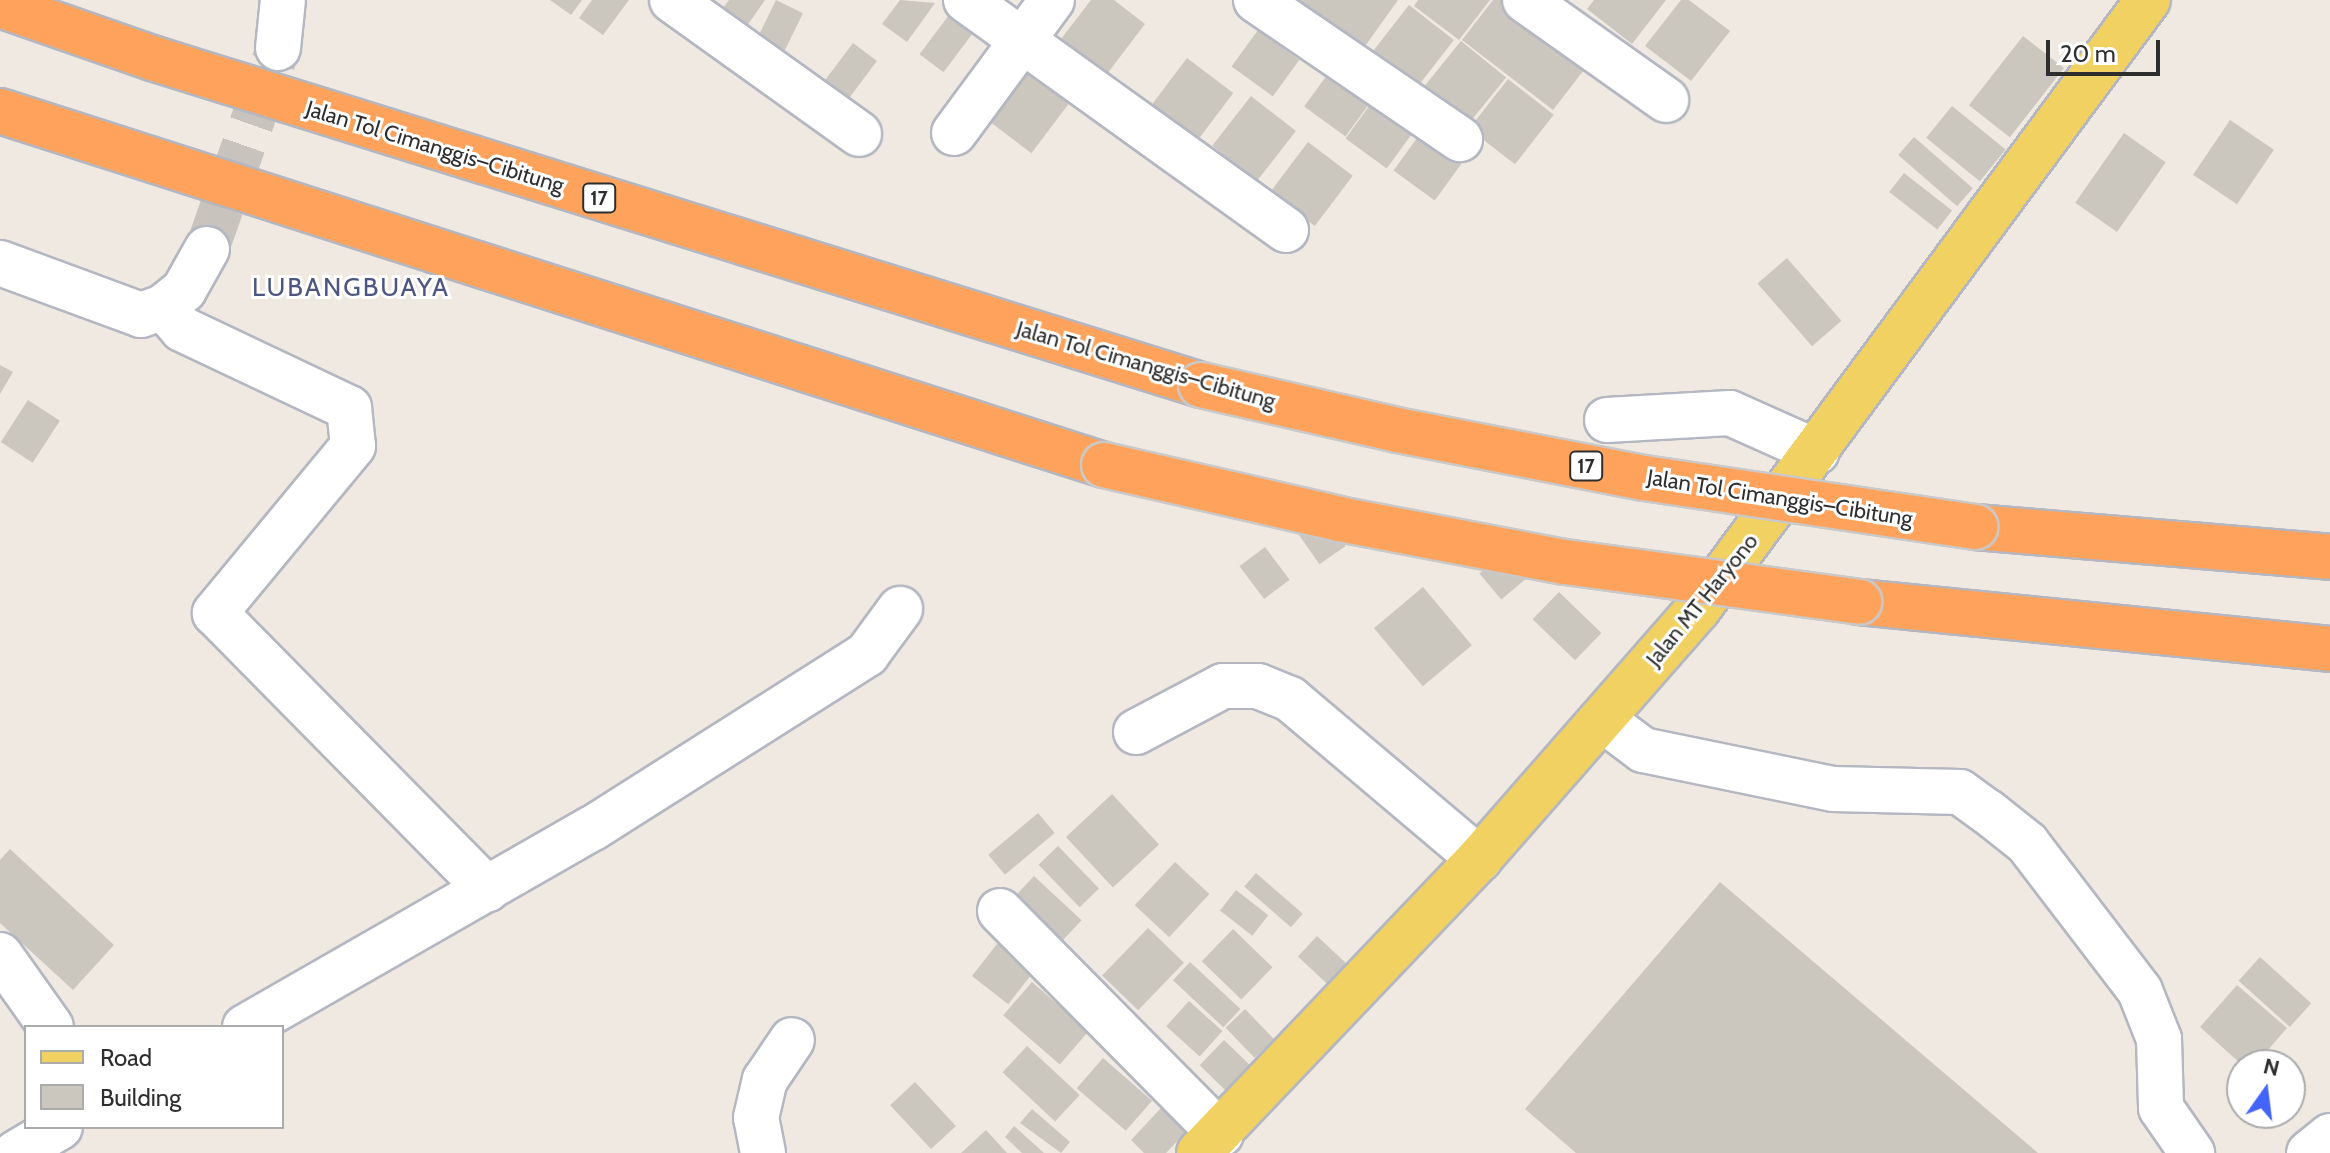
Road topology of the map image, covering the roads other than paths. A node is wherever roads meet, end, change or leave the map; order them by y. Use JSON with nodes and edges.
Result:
{"nodes":[{"id":1,"x":283,"y":0,"type":"edge"},
{"id":2,"x":672,"y":0,"type":"edge"},
{"id":3,"x":966,"y":0,"type":"edge"},
{"id":4,"x":1052,"y":0,"type":"edge"},
{"id":5,"x":1256,"y":0,"type":"edge"},
{"id":6,"x":1525,"y":0,"type":"edge"},
{"id":7,"x":2148,"y":0,"type":"edge"},
{"id":8,"x":0,"y":5,"type":"edge"},
{"id":9,"x":1023,"y":39,"type":"junction"},
{"id":10,"x":278,"y":48,"type":"tunnel mouth"},
{"id":11,"x":1666,"y":100,"type":"dead end"},
{"id":12,"x":0,"y":111,"type":"edge"},
{"id":13,"x":954,"y":133,"type":"dead end"},
{"id":14,"x":859,"y":134,"type":"dead end"},
{"id":15,"x":1460,"y":139,"type":"dead end"},
{"id":16,"x":1286,"y":230,"type":"dead end"},
{"id":17,"x":207,"y":249,"type":"tunnel mouth"},
{"id":18,"x":5,"y":276,"type":"edge"},
{"id":19,"x":163,"y":307,"type":"junction"},
{"id":20,"x":1607,"y":420,"type":"dead end"},
{"id":21,"x":1817,"y":452,"type":"junction"},
{"id":22,"x":2330,"y":557,"type":"edge"},
{"id":23,"x":900,"y":609,"type":"dead end"},
{"id":24,"x":2330,"y":649,"type":"edge"},
{"id":25,"x":1603,"y":720,"type":"junction"},
{"id":26,"x":1136,"y":732,"type":"dead end"},
{"id":27,"x":1479,"y":859,"type":"junction"},
{"id":28,"x":487,"y":889,"type":"junction"},
{"id":29,"x":1000,"y":911,"type":"dead end"},
{"id":30,"x":0,"y":955,"type":"edge"},
{"id":31,"x":50,"y":1025,"type":"edge"},
{"id":32,"x":249,"y":1025,"type":"edge"},
{"id":33,"x":792,"y":1040,"type":"dead end"},
{"id":34,"x":57,"y":1129,"type":"edge"},
{"id":35,"x":2330,"y":1136,"type":"edge"},
{"id":36,"x":1210,"y":1144,"type":"edge"},
{"id":37,"x":16,"y":1153,"type":"edge"},
{"id":38,"x":763,"y":1153,"type":"edge"},
{"id":39,"x":2192,"y":1153,"type":"edge"},
{"id":40,"x":2309,"y":1153,"type":"edge"}],
"edges":[{"from":1,"to":10,"type":"street"},
{"from":2,"to":14,"type":"street"},
{"from":3,"to":9,"type":"street"},
{"from":4,"to":9,"type":"street"},
{"from":5,"to":15,"type":"street"},
{"from":6,"to":11,"type":"street"},
{"from":7,"to":21,"type":"main road","name":"Jalan MT Haryono"},
{"from":8,"to":22,"type":"highway","name":"Jalan Tol Cimanggis–Cibitung","number":"17","bridge":true},
{"from":9,"to":13,"type":"street"},
{"from":9,"to":16,"type":"street"},
{"from":12,"to":24,"type":"highway","bridge":true},
{"from":17,"to":19,"type":"street"},
{"from":18,"to":19,"type":"street"},
{"from":19,"to":28,"type":"street"},
{"from":20,"to":21,"type":"street"},
{"from":21,"to":25,"type":"main road","name":"Jalan MT Haryono"},
{"from":23,"to":28,"type":"street"},
{"from":25,"to":27,"type":"main road","name":"Jalan MT Haryono"},
{"from":25,"to":39,"type":"street"},
{"from":26,"to":27,"type":"street"},
{"from":27,"to":36,"type":"main road","name":"Jalan MT Haryono"},
{"from":28,"to":32,"type":"street"},
{"from":29,"to":36,"type":"street"},
{"from":30,"to":31,"type":"street"},
{"from":33,"to":38,"type":"street"},
{"from":34,"to":37,"type":"street"},
{"from":35,"to":40,"type":"street"}]}
